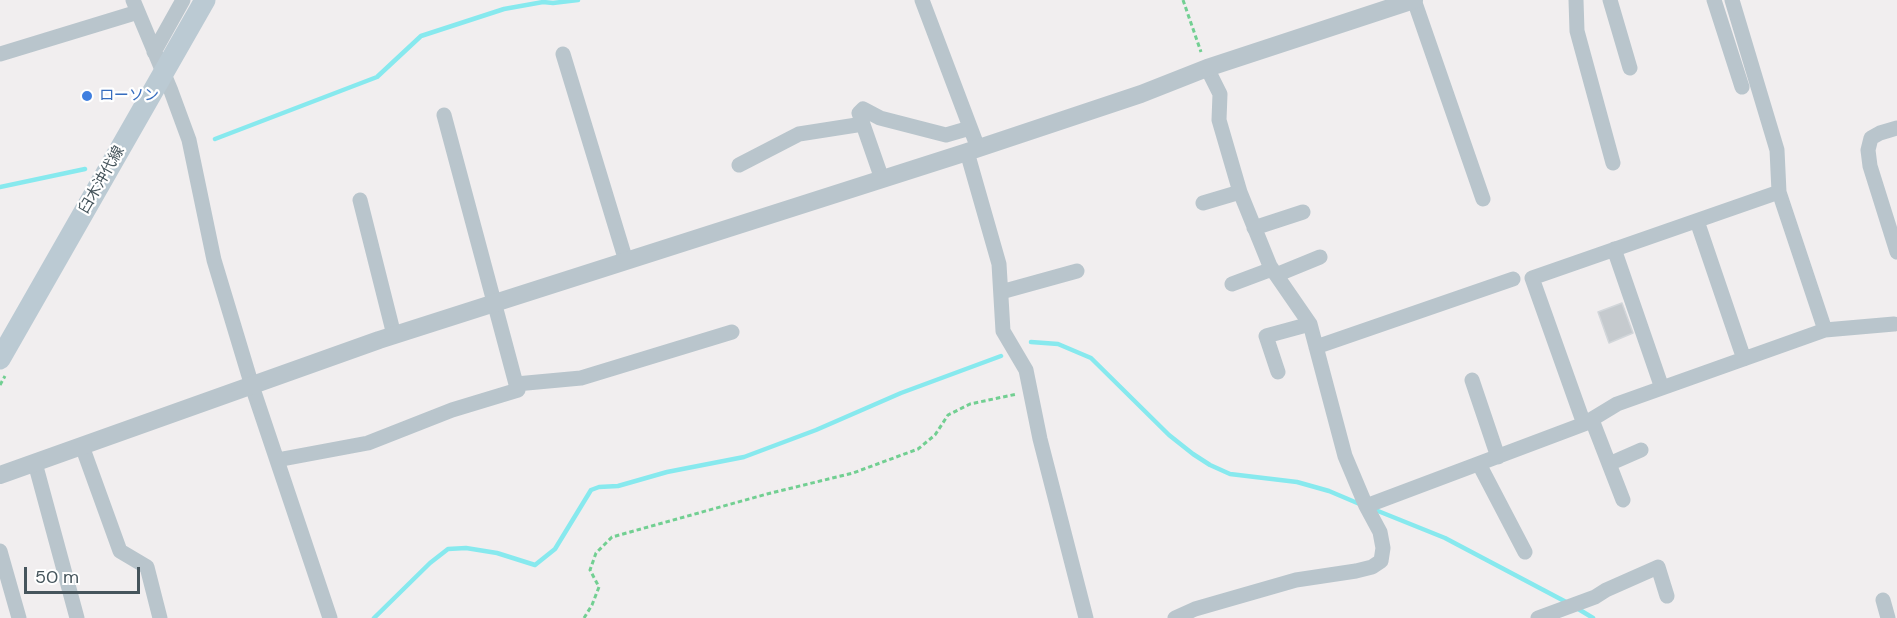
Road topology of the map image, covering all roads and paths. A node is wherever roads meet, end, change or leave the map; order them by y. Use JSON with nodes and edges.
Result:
{"nodes":[{"id":1,"x":183,"y":0,"type":"edge"},
{"id":2,"x":205,"y":0,"type":"edge"},
{"id":3,"x":922,"y":0,"type":"edge"},
{"id":4,"x":1183,"y":0,"type":"edge"},
{"id":5,"x":1414,"y":0,"type":"edge"},
{"id":6,"x":1576,"y":0,"type":"edge"},
{"id":7,"x":1610,"y":0,"type":"edge"},
{"id":8,"x":1714,"y":0,"type":"edge"},
{"id":9,"x":1732,"y":0,"type":"edge"},
{"id":10,"x":136,"y":6,"type":"edge"},
{"id":11,"x":154,"y":52,"type":"junction"},
{"id":12,"x":0,"y":54,"type":"edge"},
{"id":13,"x":563,"y":54,"type":"dead end"},
{"id":14,"x":1207,"y":68,"type":"junction"},
{"id":15,"x":1630,"y":69,"type":"dead end"},
{"id":16,"x":163,"y":74,"type":"junction"},
{"id":17,"x":1742,"y":87,"type":"dead end"},
{"id":18,"x":444,"y":116,"type":"dead end"},
{"id":19,"x":863,"y":124,"type":"junction"},
{"id":20,"x":970,"y":128,"type":"junction"},
{"id":21,"x":1897,"y":128,"type":"edge"},
{"id":22,"x":973,"y":150,"type":"junction"},
{"id":23,"x":1614,"y":163,"type":"dead end"},
{"id":24,"x":739,"y":165,"type":"dead end"},
{"id":25,"x":882,"y":179,"type":"junction"},
{"id":26,"x":1240,"y":192,"type":"junction"},
{"id":27,"x":1779,"y":192,"type":"junction"},
{"id":28,"x":1483,"y":199,"type":"dead end"},
{"id":29,"x":360,"y":200,"type":"dead end"},
{"id":30,"x":1203,"y":203,"type":"dead end"},
{"id":31,"x":1303,"y":212,"type":"dead end"},
{"id":32,"x":1696,"y":221,"type":"junction"},
{"id":33,"x":1254,"y":228,"type":"junction"},
{"id":34,"x":1614,"y":249,"type":"junction"},
{"id":35,"x":1897,"y":252,"type":"edge"},
{"id":36,"x":1320,"y":256,"type":"dead end"},
{"id":37,"x":626,"y":261,"type":"junction"},
{"id":38,"x":1077,"y":271,"type":"dead end"},
{"id":39,"x":1274,"y":272,"type":"junction"},
{"id":40,"x":1514,"y":279,"type":"dead end"},
{"id":41,"x":1232,"y":284,"type":"dead end"},
{"id":42,"x":1001,"y":292,"type":"junction"},
{"id":43,"x":493,"y":304,"type":"junction"},
{"id":44,"x":1310,"y":324,"type":"junction"},
{"id":45,"x":1894,"y":324,"type":"dead end"},
{"id":46,"x":1825,"y":330,"type":"junction"},
{"id":47,"x":732,"y":332,"type":"dead end"},
{"id":48,"x":394,"y":335,"type":"junction"},
{"id":49,"x":1316,"y":347,"type":"junction"},
{"id":50,"x":0,"y":359,"type":"edge"},
{"id":51,"x":1744,"y":359,"type":"junction"},
{"id":52,"x":1278,"y":372,"type":"dead end"},
{"id":53,"x":1472,"y":380,"type":"dead end"},
{"id":54,"x":516,"y":384,"type":"junction"},
{"id":55,"x":252,"y":386,"type":"junction"},
{"id":56,"x":1662,"y":388,"type":"junction"},
{"id":57,"x":1031,"y":391,"type":"junction"},
{"id":58,"x":1588,"y":422,"type":"junction"},
{"id":59,"x":82,"y":446,"type":"junction"},
{"id":60,"x":1641,"y":450,"type":"dead end"},
{"id":61,"x":1498,"y":457,"type":"junction"},
{"id":62,"x":277,"y":460,"type":"junction"},
{"id":63,"x":35,"y":463,"type":"junction"},
{"id":64,"x":1479,"y":464,"type":"junction"},
{"id":65,"x":1609,"y":464,"type":"junction"},
{"id":66,"x":0,"y":475,"type":"edge"},
{"id":67,"x":1623,"y":500,"type":"dead end"},
{"id":68,"x":1366,"y":506,"type":"junction"},
{"id":69,"x":0,"y":551,"type":"edge"},
{"id":70,"x":1525,"y":552,"type":"dead end"},
{"id":71,"x":1666,"y":596,"type":"dead end"},
{"id":72,"x":1883,"y":600,"type":"dead end"},
{"id":73,"x":19,"y":618,"type":"edge"},
{"id":74,"x":77,"y":618,"type":"edge"},
{"id":75,"x":160,"y":618,"type":"edge"},
{"id":76,"x":330,"y":618,"type":"edge"},
{"id":77,"x":584,"y":618,"type":"edge"},
{"id":78,"x":1086,"y":618,"type":"edge"},
{"id":79,"x":1175,"y":618,"type":"edge"},
{"id":80,"x":1538,"y":618,"type":"edge"},
{"id":81,"x":1888,"y":618,"type":"edge"}],
"edges":[{"from":1,"to":11,"type":"street"},
{"from":2,"to":16,"type":"main road","name":"臼木沖代線"},
{"from":3,"to":20,"type":"street"},
{"from":4,"to":14,"type":"path"},
{"from":5,"to":14,"type":"street"},
{"from":5,"to":28,"type":"street"},
{"from":6,"to":23,"type":"street"},
{"from":7,"to":15,"type":"street"},
{"from":8,"to":17,"type":"street"},
{"from":9,"to":27,"type":"street"},
{"from":10,"to":11,"type":"street"},
{"from":10,"to":12,"type":"street"},
{"from":11,"to":16,"type":"street"},
{"from":13,"to":37,"type":"street"},
{"from":14,"to":22,"type":"street"},
{"from":14,"to":26,"type":"street"},
{"from":16,"to":50,"type":"main road","name":"臼木沖代線"},
{"from":16,"to":55,"type":"street"},
{"from":18,"to":43,"type":"street"},
{"from":19,"to":20,"type":"street"},
{"from":19,"to":24,"type":"street"},
{"from":19,"to":25,"type":"street"},
{"from":20,"to":22,"type":"street"},
{"from":21,"to":35,"type":"street"},
{"from":22,"to":25,"type":"street"},
{"from":22,"to":42,"type":"street"},
{"from":25,"to":37,"type":"street"},
{"from":26,"to":30,"type":"street"},
{"from":26,"to":33,"type":"street"},
{"from":27,"to":32,"type":"street"},
{"from":27,"to":46,"type":"street"},
{"from":29,"to":48,"type":"street"},
{"from":31,"to":33,"type":"street"},
{"from":32,"to":34,"type":"street"},
{"from":32,"to":51,"type":"street"},
{"from":33,"to":39,"type":"street"},
{"from":34,"to":56,"type":"street"},
{"from":34,"to":58,"type":"street"},
{"from":36,"to":39,"type":"street"},
{"from":37,"to":43,"type":"street"},
{"from":38,"to":42,"type":"street"},
{"from":39,"to":41,"type":"street"},
{"from":39,"to":44,"type":"street"},
{"from":40,"to":49,"type":"street"},
{"from":42,"to":57,"type":"street"},
{"from":43,"to":48,"type":"street"},
{"from":43,"to":54,"type":"street"},
{"from":44,"to":49,"type":"street"},
{"from":44,"to":52,"type":"street"},
{"from":45,"to":46,"type":"street"},
{"from":46,"to":51,"type":"street"},
{"from":47,"to":54,"type":"street"},
{"from":48,"to":55,"type":"street"},
{"from":49,"to":68,"type":"street"},
{"from":51,"to":56,"type":"street"},
{"from":53,"to":61,"type":"street"},
{"from":54,"to":62,"type":"street"},
{"from":55,"to":59,"type":"street"},
{"from":55,"to":62,"type":"street"},
{"from":56,"to":58,"type":"street"},
{"from":57,"to":77,"type":"path"},
{"from":57,"to":78,"type":"street"},
{"from":58,"to":61,"type":"street"},
{"from":58,"to":65,"type":"street"},
{"from":59,"to":63,"type":"street"},
{"from":59,"to":75,"type":"street"},
{"from":60,"to":65,"type":"street"},
{"from":61,"to":64,"type":"street"},
{"from":62,"to":76,"type":"street"},
{"from":63,"to":66,"type":"street"},
{"from":63,"to":74,"type":"street"},
{"from":64,"to":68,"type":"street"},
{"from":64,"to":70,"type":"street"},
{"from":65,"to":67,"type":"street"},
{"from":68,"to":79,"type":"street"},
{"from":69,"to":73,"type":"street"},
{"from":71,"to":80,"type":"street"},
{"from":72,"to":81,"type":"street"}]}
